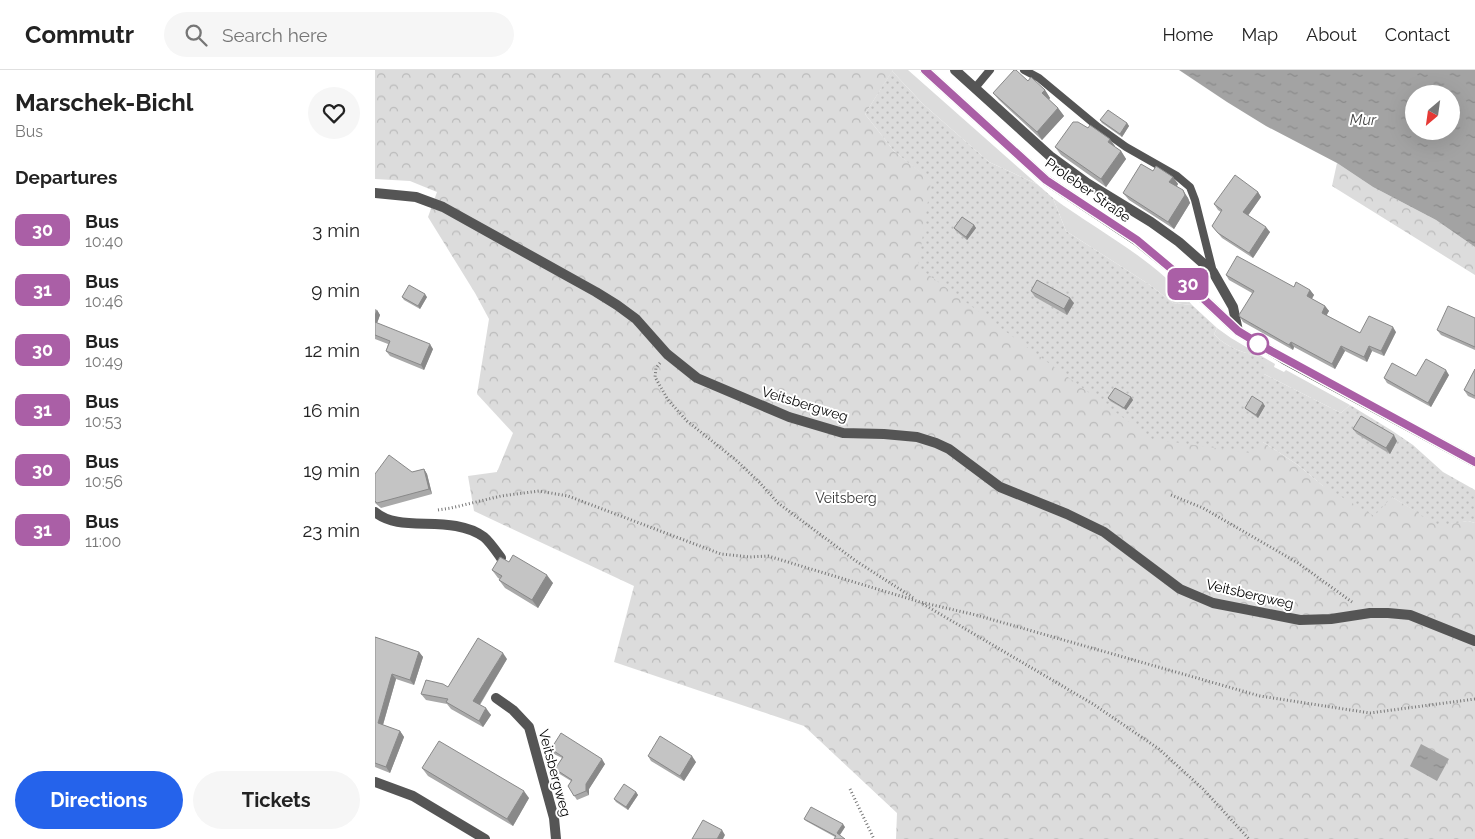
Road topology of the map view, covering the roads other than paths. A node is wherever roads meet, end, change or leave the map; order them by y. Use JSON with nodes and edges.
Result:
{"nodes":[{"id":1,"x":925,"y":70,"type":"edge"},
{"id":2,"x":955,"y":70,"type":"edge"},
{"id":3,"x":990,"y":70,"type":"edge"},
{"id":4,"x":1024,"y":70,"type":"edge"},
{"id":5,"x":975,"y":88,"type":"junction"},
{"id":6,"x":375,"y":192,"type":"edge"},
{"id":7,"x":1213,"y":272,"type":"junction"},
{"id":8,"x":1238,"y":331,"type":"junction"},
{"id":9,"x":1475,"y":462,"type":"edge"},
{"id":10,"x":375,"y":512,"type":"edge"},
{"id":11,"x":501,"y":558,"type":"edge"},
{"id":12,"x":1475,"y":641,"type":"edge"},
{"id":13,"x":496,"y":698,"type":"dead end"},
{"id":14,"x":375,"y":782,"type":"edge"},
{"id":15,"x":485,"y":839,"type":"edge"},
{"id":16,"x":556,"y":839,"type":"edge"}],
"edges":[{"from":1,"to":8,"type":"main road","name":"Proleber Straße"},
{"from":2,"to":5,"type":"street","name":"Proleber Straße"},
{"from":3,"to":5,"type":"lane"},
{"from":4,"to":7,"type":"lane"},
{"from":5,"to":7,"type":"street","name":"Proleber Straße"},
{"from":6,"to":12,"type":"street","name":"Veitsbergweg"},
{"from":7,"to":8,"type":"street","name":"Proleber Straße"},
{"from":8,"to":9,"type":"main road","name":"Proleber Straße"},
{"from":10,"to":11,"type":"street"},
{"from":13,"to":16,"type":"street","name":"Veitsbergweg"},
{"from":14,"to":15,"type":"street"}]}
